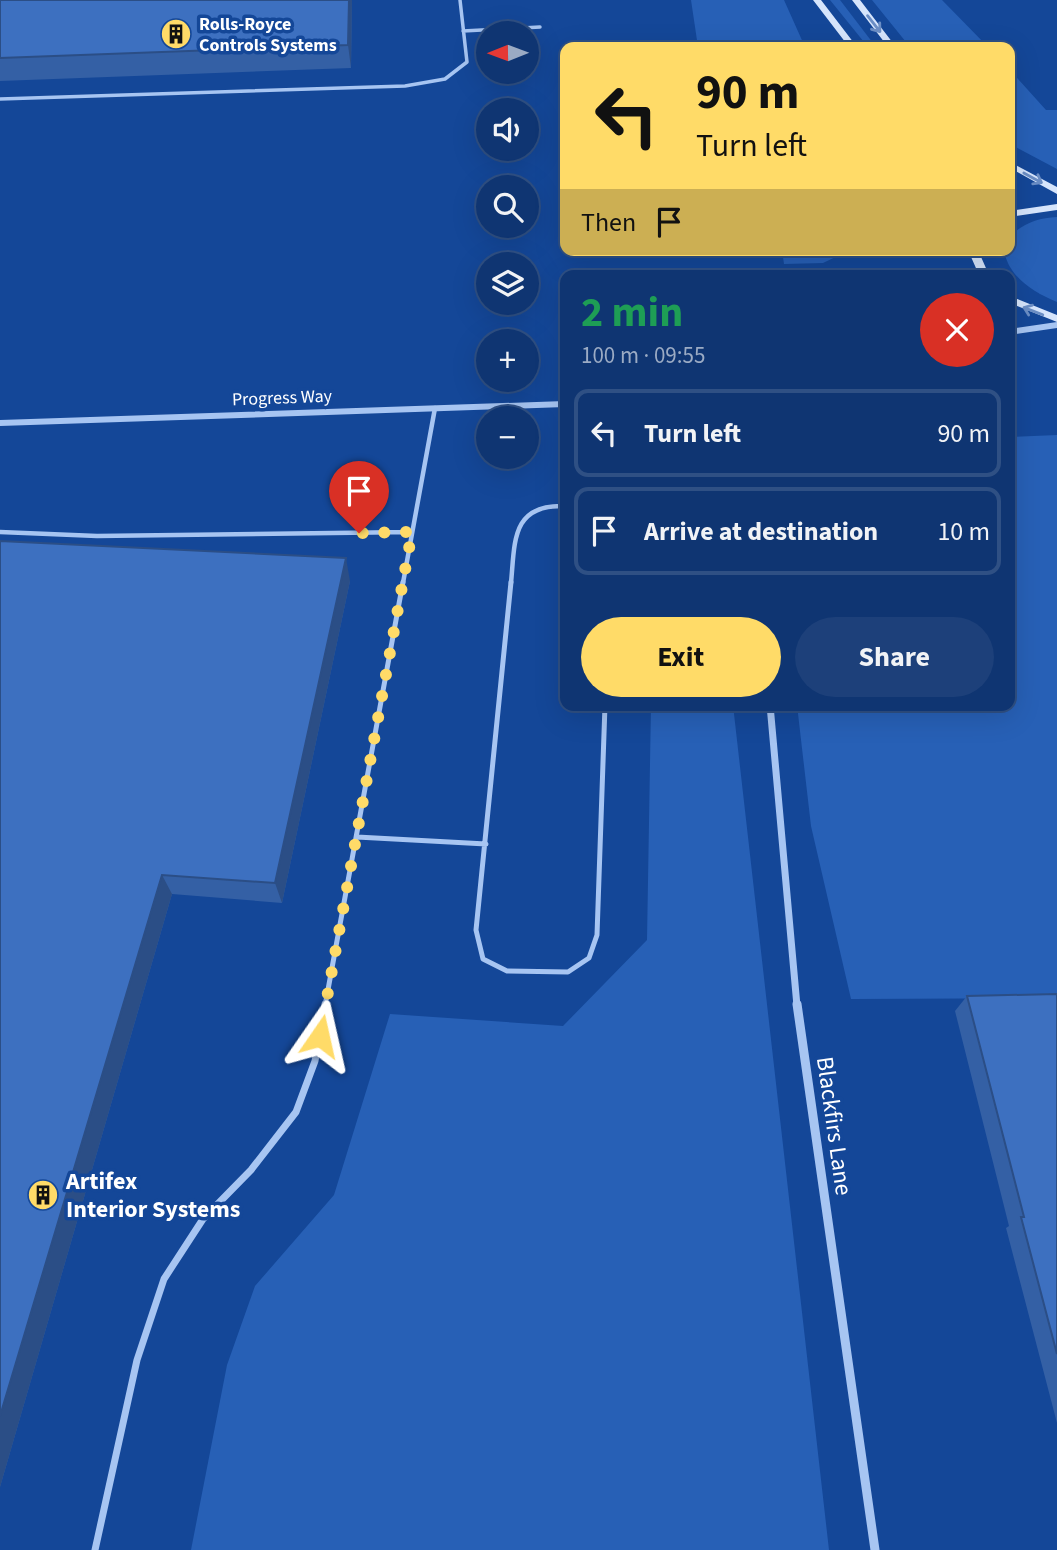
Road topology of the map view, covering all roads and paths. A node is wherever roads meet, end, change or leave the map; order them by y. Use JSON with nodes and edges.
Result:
{"nodes":[{"id":1,"x":460,"y":0,"type":"edge"},
{"id":2,"x":817,"y":0,"type":"edge"},
{"id":3,"x":856,"y":0,"type":"edge"},
{"id":4,"x":540,"y":27,"type":"dead end"},
{"id":5,"x":463,"y":31,"type":"junction"},
{"id":6,"x":849,"y":42,"type":"edge"},
{"id":7,"x":888,"y":42,"type":"edge"},
{"id":8,"x":0,"y":99,"type":"edge"},
{"id":9,"x":1015,"y":167,"type":"edge"},
{"id":10,"x":1057,"y":191,"type":"edge"},
{"id":11,"x":1057,"y":207,"type":"edge"},
{"id":12,"x":1015,"y":213,"type":"edge"},
{"id":13,"x":1015,"y":301,"type":"edge"},
{"id":14,"x":1057,"y":318,"type":"edge"},
{"id":15,"x":1057,"y":325,"type":"edge"},
{"id":16,"x":1015,"y":331,"type":"edge"},
{"id":17,"x":560,"y":404,"type":"edge"},
{"id":18,"x":435,"y":408,"type":"junction"},
{"id":19,"x":0,"y":423,"type":"edge"},
{"id":20,"x":560,"y":507,"type":"edge"},
{"id":21,"x":0,"y":532,"type":"edge"},
{"id":22,"x":412,"y":532,"type":"junction"},
{"id":23,"x":605,"y":711,"type":"edge"},
{"id":24,"x":771,"y":711,"type":"edge"},
{"id":25,"x":357,"y":837,"type":"junction"},
{"id":26,"x":486,"y":844,"type":"junction"},
{"id":27,"x":95,"y":1550,"type":"edge"},
{"id":28,"x":875,"y":1550,"type":"edge"}],
"edges":[{"from":1,"to":5,"type":"lane"},
{"from":2,"to":6,"type":"main road"},
{"from":3,"to":7,"type":"main road","one_way":true},
{"from":4,"to":5,"type":"lane"},
{"from":5,"to":8,"type":"lane"},
{"from":9,"to":10,"type":"main road","one_way":true},
{"from":11,"to":12,"type":"main road"},
{"from":14,"to":13,"type":"main road","one_way":true},
{"from":15,"to":16,"type":"street"},
{"from":17,"to":18,"type":"street","name":"Progress Way"},
{"from":18,"to":19,"type":"street","name":"Progress Way"},
{"from":18,"to":22,"type":"lane"},
{"from":20,"to":26,"type":"lane"},
{"from":21,"to":22,"type":"lane"},
{"from":22,"to":25,"type":"lane"},
{"from":23,"to":26,"type":"lane"},
{"from":24,"to":28,"type":"street","name":"Blackfirs Lane"},
{"from":25,"to":26,"type":"lane"},
{"from":25,"to":27,"type":"lane"}]}
